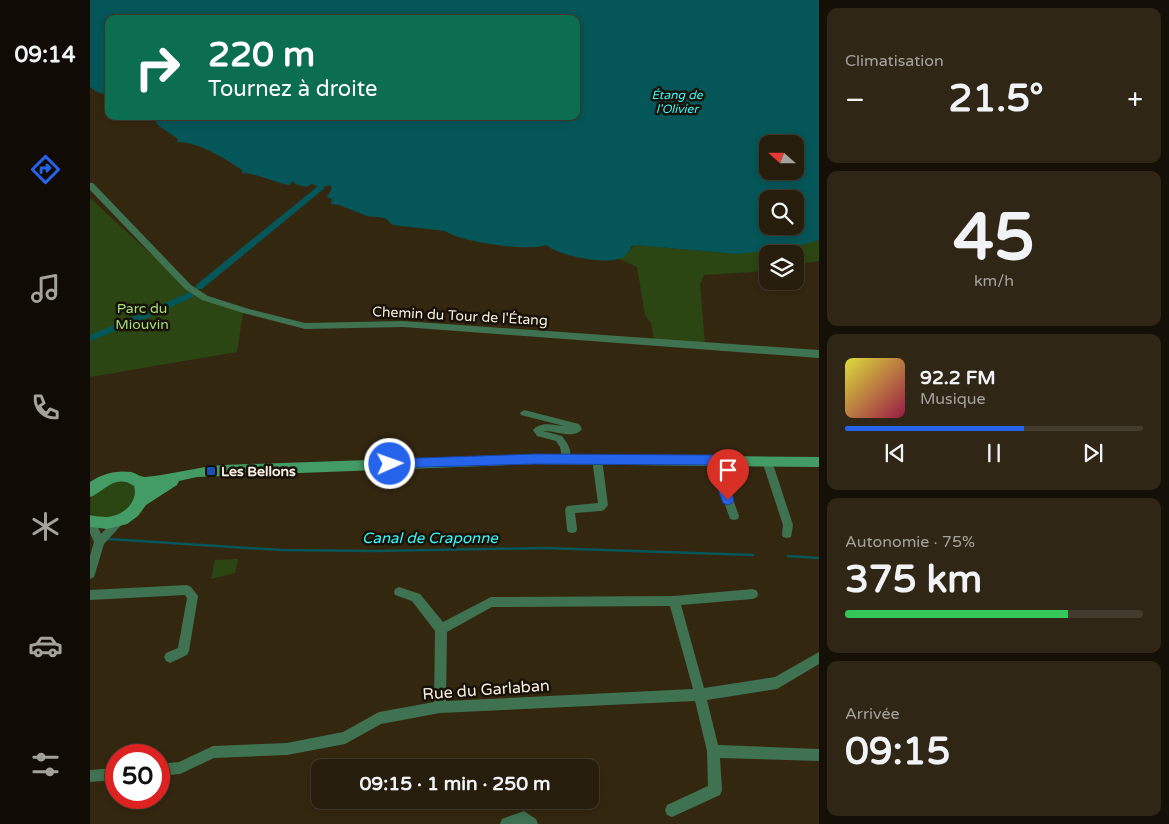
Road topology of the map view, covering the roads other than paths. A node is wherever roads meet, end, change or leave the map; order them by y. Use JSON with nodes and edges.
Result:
{"nodes":[{"id":1,"x":90,"y":185,"type":"edge"},
{"id":2,"x":819,"y":354,"type":"edge"},
{"id":3,"x":524,"y":413,"type":"dead end"},
{"id":4,"x":566,"y":459,"type":"junction"},
{"id":5,"x":597,"y":459,"type":"junction"},
{"id":6,"x":714,"y":460,"type":"junction"},
{"id":7,"x":767,"y":461,"type":"junction"},
{"id":8,"x":819,"y":462,"type":"edge"},
{"id":9,"x":90,"y":476,"type":"edge"},
{"id":10,"x":179,"y":477,"type":"junction"},
{"id":11,"x":111,"y":478,"type":"junction"},
{"id":12,"x":140,"y":483,"type":"junction"},
{"id":13,"x":90,"y":491,"type":"edge"},
{"id":14,"x":143,"y":500,"type":"junction"},
{"id":15,"x":734,"y":516,"type":"dead end"},
{"id":16,"x":121,"y":520,"type":"junction"},
{"id":17,"x":90,"y":521,"type":"edge"},
{"id":18,"x":572,"y":529,"type":"dead end"},
{"id":19,"x":787,"y":534,"type":"dead end"},
{"id":20,"x":99,"y":542,"type":"junction"},
{"id":21,"x":90,"y":574,"type":"edge"},
{"id":22,"x":399,"y":592,"type":"dead end"},
{"id":23,"x":753,"y":594,"type":"dead end"},
{"id":24,"x":90,"y":595,"type":"edge"},
{"id":25,"x":674,"y":601,"type":"junction"},
{"id":26,"x":441,"y":629,"type":"junction"},
{"id":27,"x":170,"y":657,"type":"dead end"},
{"id":28,"x":819,"y":658,"type":"edge"},
{"id":29,"x":700,"y":695,"type":"junction"},
{"id":30,"x":440,"y":707,"type":"junction"},
{"id":31,"x":712,"y":751,"type":"junction"},
{"id":32,"x":819,"y":755,"type":"edge"},
{"id":33,"x":170,"y":769,"type":"edge"},
{"id":34,"x":105,"y":775,"type":"edge"},
{"id":35,"x":90,"y":776,"type":"edge"},
{"id":36,"x":672,"y":810,"type":"dead end"},
{"id":37,"x":507,"y":824,"type":"edge"},
{"id":38,"x":531,"y":824,"type":"edge"}],
"edges":[{"from":1,"to":2,"type":"street","name":"Chemin du Tour de l'Étang"},
{"from":3,"to":4,"type":"street"},
{"from":4,"to":5,"type":"main road"},
{"from":4,"to":10,"type":"main road"},
{"from":5,"to":6,"type":"main road"},
{"from":5,"to":18,"type":"street"},
{"from":6,"to":7,"type":"main road"},
{"from":6,"to":15,"type":"street"},
{"from":7,"to":8,"type":"main road"},
{"from":7,"to":19,"type":"street"},
{"from":9,"to":11,"type":"main road"},
{"from":10,"to":12,"type":"main road"},
{"from":10,"to":14,"type":"main road"},
{"from":11,"to":12,"type":"main road"},
{"from":11,"to":13,"type":"main road"},
{"from":12,"to":14,"type":"main road"},
{"from":14,"to":16,"type":"main road"},
{"from":16,"to":17,"type":"main road"},
{"from":16,"to":20,"type":"street"},
{"from":17,"to":20,"type":"street"},
{"from":20,"to":21,"type":"street"},
{"from":22,"to":26,"type":"street"},
{"from":23,"to":25,"type":"street"},
{"from":24,"to":27,"type":"street"},
{"from":25,"to":26,"type":"street"},
{"from":25,"to":29,"type":"street"},
{"from":26,"to":30,"type":"street"},
{"from":28,"to":29,"type":"street","name":"Rue du Garlaban"},
{"from":29,"to":30,"type":"street","name":"Rue du Garlaban"},
{"from":29,"to":31,"type":"street"},
{"from":30,"to":33,"type":"street","name":"Rue du Garlaban"},
{"from":31,"to":32,"type":"street"},
{"from":31,"to":36,"type":"street"},
{"from":34,"to":35,"type":"street"},
{"from":37,"to":38,"type":"street"}]}
